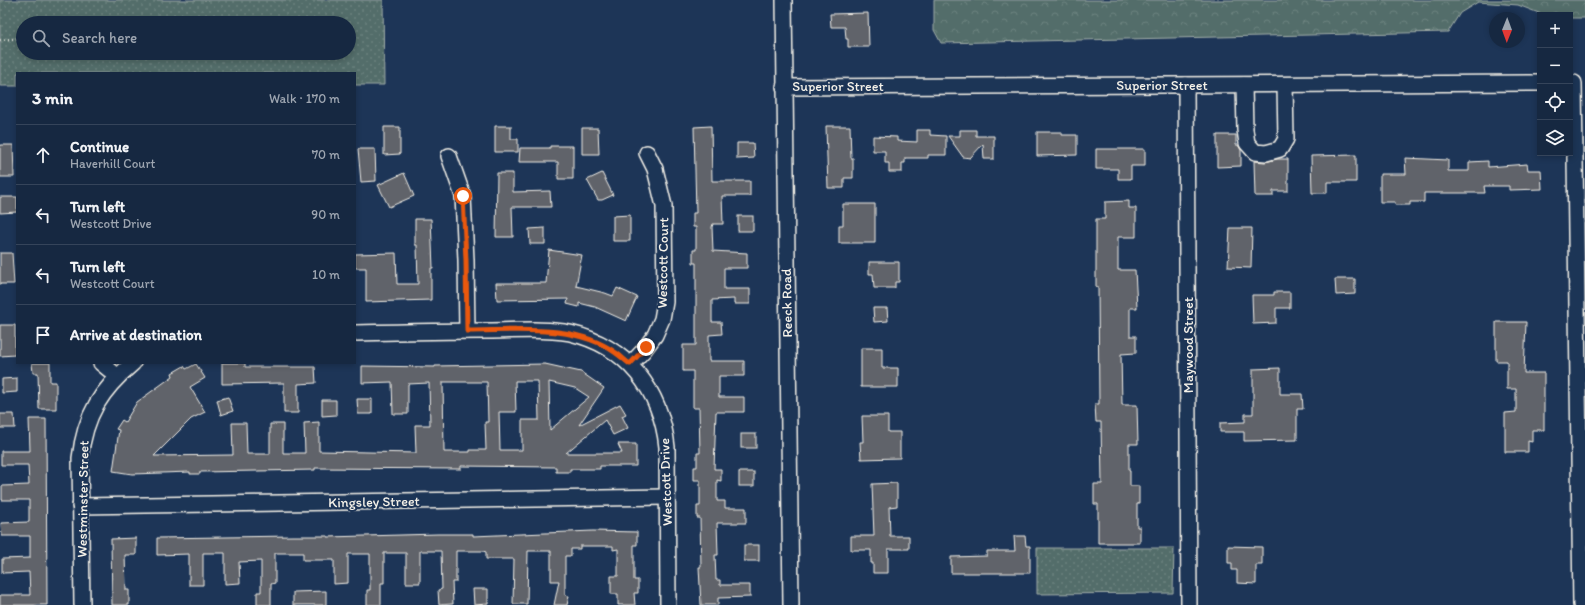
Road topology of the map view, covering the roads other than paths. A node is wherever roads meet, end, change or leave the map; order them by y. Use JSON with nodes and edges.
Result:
{"nodes":[{"id":1,"x":784,"y":0,"type":"edge"},
{"id":2,"x":1537,"y":83,"type":"edge"},
{"id":3,"x":1576,"y":83,"type":"edge"},
{"id":4,"x":1186,"y":85,"type":"junction"},
{"id":5,"x":1244,"y":85,"type":"junction"},
{"id":6,"x":1285,"y":85,"type":"junction"},
{"id":7,"x":784,"y":87,"type":"junction"},
{"id":8,"x":647,"y":153,"type":"dead end"},
{"id":9,"x":449,"y":156,"type":"dead end"},
{"id":10,"x":467,"y":331,"type":"junction"},
{"id":11,"x":356,"y":333,"type":"edge"},
{"id":12,"x":102,"y":364,"type":"edge"},
{"id":13,"x":132,"y":364,"type":"edge"},
{"id":14,"x":630,"y":364,"type":"junction"},
{"id":15,"x":117,"y":376,"type":"junction"},
{"id":16,"x":668,"y":497,"type":"junction"},
{"id":17,"x":80,"y":506,"type":"junction"},
{"id":18,"x":82,"y":605,"type":"edge"},
{"id":19,"x":668,"y":605,"type":"edge"},
{"id":20,"x":791,"y":605,"type":"edge"},
{"id":21,"x":1188,"y":605,"type":"edge"},
{"id":22,"x":1581,"y":605,"type":"edge"}],
"edges":[{"from":1,"to":7,"type":"street","name":"Reeck Road"},
{"from":2,"to":6,"type":"street","name":"Superior Street"},
{"from":3,"to":22,"type":"street"},
{"from":4,"to":5,"type":"street","name":"Superior Street"},
{"from":4,"to":7,"type":"street","name":"Superior Street"},
{"from":4,"to":21,"type":"street","name":"Maywood Street"},
{"from":5,"to":6,"type":"street","name":"Superior Street"},
{"from":5,"to":6,"type":"street"},
{"from":7,"to":20,"type":"street","name":"Reeck Road"},
{"from":8,"to":14,"type":"street","name":"Westcott Court"},
{"from":9,"to":10,"type":"street"},
{"from":10,"to":11,"type":"street","name":"Westcott Drive"},
{"from":10,"to":14,"type":"street","name":"Westcott Drive"},
{"from":12,"to":15,"type":"street"},
{"from":13,"to":15,"type":"street","name":"Westminster Street"},
{"from":14,"to":16,"type":"street","name":"Westcott Drive"},
{"from":15,"to":17,"type":"street","name":"Westminster Street"},
{"from":16,"to":17,"type":"street","name":"Kingsley Street"},
{"from":16,"to":19,"type":"street","name":"Westcott Drive"},
{"from":17,"to":18,"type":"street","name":"Westminster Street"}]}
